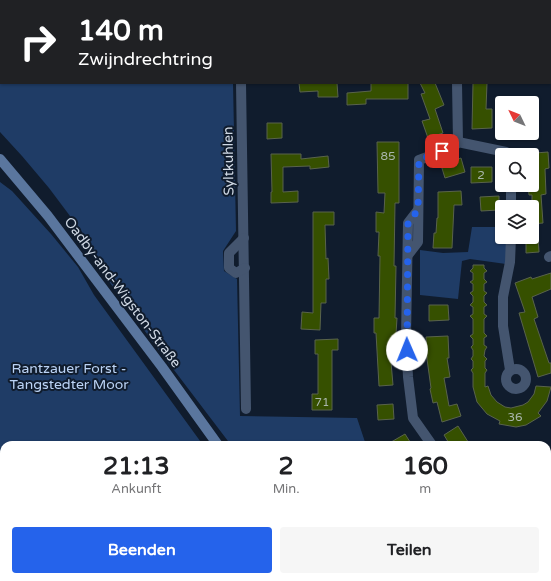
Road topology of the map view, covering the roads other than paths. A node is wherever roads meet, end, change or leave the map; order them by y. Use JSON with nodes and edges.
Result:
{"nodes":[{"id":1,"x":241,"y":84,"type":"edge"},
{"id":2,"x":457,"y":84,"type":"edge"},
{"id":3,"x":458,"y":142,"type":"junction"},
{"id":4,"x":495,"y":150,"type":"edge"},
{"id":5,"x":0,"y":159,"type":"edge"},
{"id":6,"x":244,"y":238,"type":"junction"},
{"id":7,"x":511,"y":244,"type":"edge"},
{"id":8,"x":245,"y":268,"type":"junction"},
{"id":9,"x":510,"y":370,"type":"dead end"},
{"id":10,"x":246,"y":409,"type":"dead end"},
{"id":11,"x":215,"y":441,"type":"edge"},
{"id":12,"x":429,"y":441,"type":"edge"}],
"edges":[{"from":1,"to":6,"type":"street","name":"Syltkuhlen"},
{"from":2,"to":3,"type":"street"},
{"from":3,"to":4,"type":"street"},
{"from":3,"to":12,"type":"street"},
{"from":5,"to":11,"type":"main road","name":"Oadby-and-Wigston-Straße"},
{"from":6,"to":8,"type":"street","name":"Syltkuhlen"},
{"from":6,"to":8,"type":"street"},
{"from":7,"to":9,"type":"street"},
{"from":8,"to":10,"type":"street","name":"Syltkuhlen"}]}
